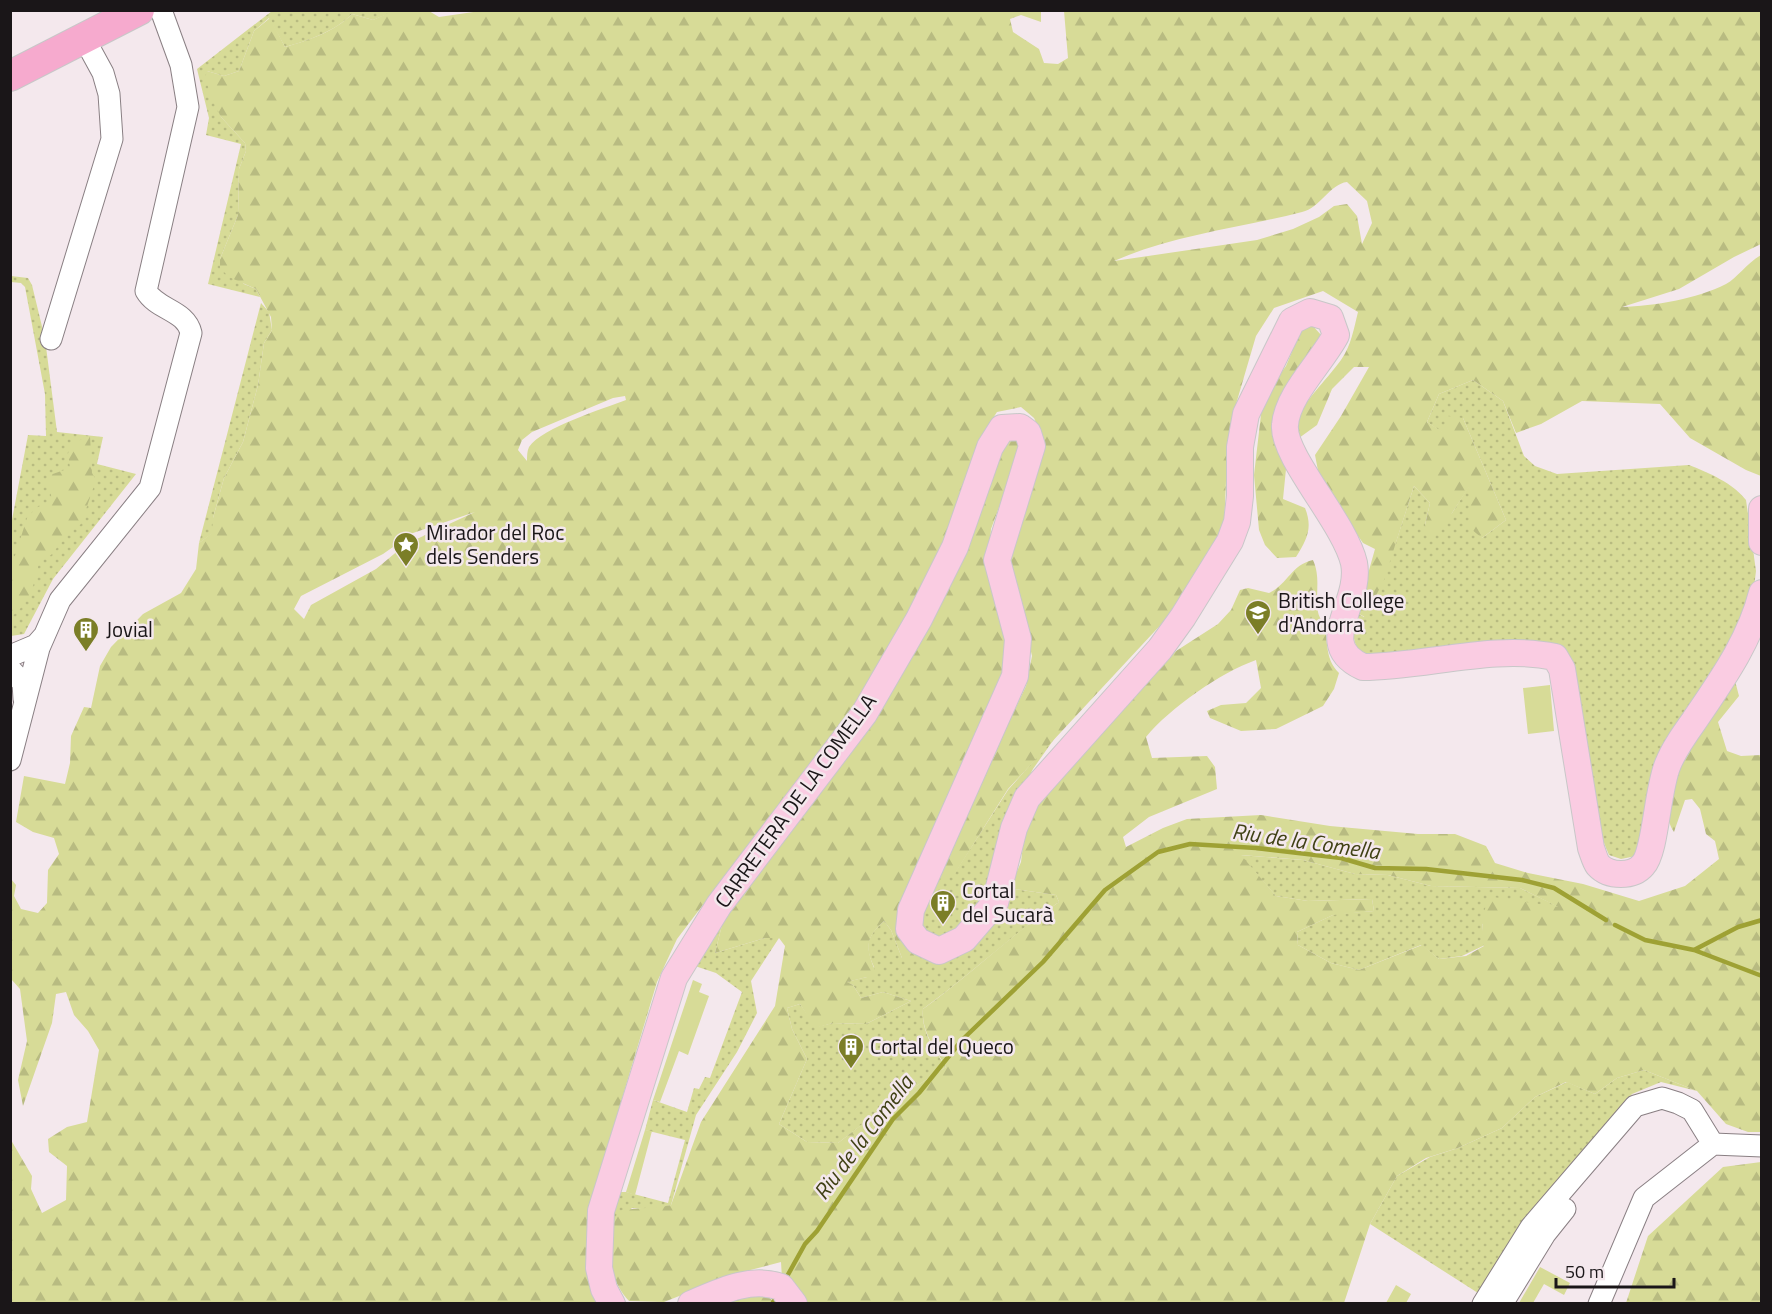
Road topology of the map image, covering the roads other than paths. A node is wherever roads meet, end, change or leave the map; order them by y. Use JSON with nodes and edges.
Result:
{"nodes":[{"id":1,"x":102,"y":10,"type":"edge"},
{"id":2,"x":140,"y":10,"type":"edge"},
{"id":3,"x":161,"y":10,"type":"edge"},
{"id":4,"x":85,"y":40,"type":"junction"},
{"id":5,"x":10,"y":51,"type":"edge"},
{"id":6,"x":10,"y":76,"type":"edge"},
{"id":7,"x":51,"y":339,"type":"dead end"},
{"id":8,"x":1761,"y":509,"type":"edge"},
{"id":9,"x":1761,"y":542,"type":"edge"},
{"id":10,"x":1761,"y":593,"type":"edge"},
{"id":11,"x":44,"y":637,"type":"junction"},
{"id":12,"x":16,"y":663,"type":"edge"},
{"id":13,"x":24,"y":704,"type":"junction"},
{"id":14,"x":10,"y":760,"type":"edge"},
{"id":15,"x":1678,"y":1103,"type":"junction"},
{"id":16,"x":1713,"y":1144,"type":"junction"},
{"id":17,"x":1761,"y":1146,"type":"edge"},
{"id":18,"x":612,"y":1304,"type":"edge"},
{"id":19,"x":691,"y":1304,"type":"edge"},
{"id":20,"x":794,"y":1304,"type":"edge"},
{"id":21,"x":1483,"y":1304,"type":"edge"},
{"id":22,"x":1502,"y":1304,"type":"edge"},
{"id":23,"x":1599,"y":1304,"type":"edge"}],
"edges":[{"from":1,"to":5,"type":"highway"},
{"from":2,"to":4,"type":"highway"},
{"from":3,"to":11,"type":"street"},
{"from":4,"to":6,"type":"highway"},
{"from":4,"to":7,"type":"street"},
{"from":8,"to":9,"type":"main road"},
{"from":10,"to":18,"type":"main road","name":"CARRETERA DE LA COMELLA"},
{"from":11,"to":12,"type":"street"},
{"from":11,"to":13,"type":"street"},
{"from":12,"to":13,"type":"street"},
{"from":13,"to":14,"type":"street"},
{"from":15,"to":16,"type":"street"},
{"from":15,"to":21,"type":"street"},
{"from":15,"to":22,"type":"street"},
{"from":16,"to":17,"type":"street"},
{"from":16,"to":23,"type":"street"},
{"from":19,"to":20,"type":"main road"}]}
